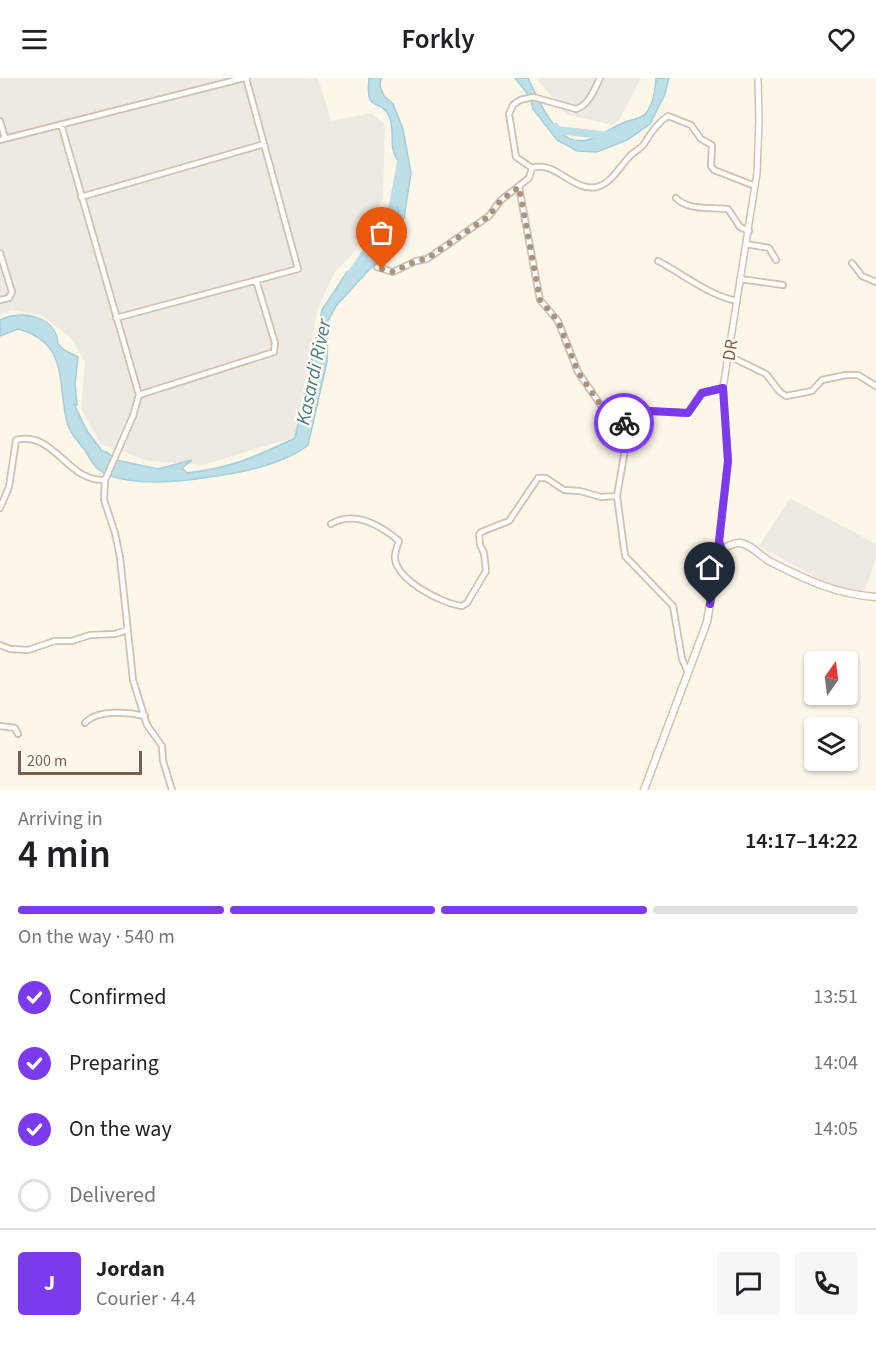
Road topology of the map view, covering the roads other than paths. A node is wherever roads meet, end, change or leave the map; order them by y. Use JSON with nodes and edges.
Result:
{"nodes":[{"id":1,"x":245,"y":78,"type":"edge"},
{"id":2,"x":600,"y":78,"type":"edge"},
{"id":3,"x":758,"y":78,"type":"edge"},
{"id":4,"x":0,"y":121,"type":"edge"},
{"id":5,"x":61,"y":124,"type":"junction"},
{"id":6,"x":2,"y":139,"type":"edge"},
{"id":7,"x":264,"y":144,"type":"junction"},
{"id":8,"x":532,"y":168,"type":"junction"},
{"id":9,"x":754,"y":186,"type":"junction"},
{"id":10,"x":519,"y":187,"type":"junction"},
{"id":11,"x":81,"y":197,"type":"junction"},
{"id":12,"x":676,"y":198,"type":"dead end"},
{"id":13,"x":748,"y":231,"type":"junction"},
{"id":14,"x":746,"y":244,"type":"junction"},
{"id":15,"x":0,"y":253,"type":"edge"},
{"id":16,"x":776,"y":260,"type":"dead end"},
{"id":17,"x":658,"y":261,"type":"dead end"},
{"id":18,"x":852,"y":263,"type":"dead end"},
{"id":19,"x":377,"y":267,"type":"dead end"},
{"id":20,"x":740,"y":279,"type":"junction"},
{"id":21,"x":256,"y":280,"type":"junction"},
{"id":22,"x":876,"y":282,"type":"edge"},
{"id":23,"x":783,"y":285,"type":"dead end"},
{"id":24,"x":0,"y":300,"type":"edge"},
{"id":25,"x":737,"y":301,"type":"junction"},
{"id":26,"x":117,"y":318,"type":"junction"},
{"id":27,"x":729,"y":356,"type":"junction"},
{"id":28,"x":876,"y":386,"type":"edge"},
{"id":29,"x":723,"y":388,"type":"junction"},
{"id":30,"x":139,"y":395,"type":"junction"},
{"id":31,"x":629,"y":426,"type":"junction"},
{"id":32,"x":106,"y":478,"type":"junction"},
{"id":33,"x":617,"y":496,"type":"junction"},
{"id":34,"x":0,"y":508,"type":"edge"},
{"id":35,"x":331,"y":524,"type":"dead end"},
{"id":36,"x":722,"y":549,"type":"junction"},
{"id":37,"x":876,"y":597,"type":"edge"},
{"id":38,"x":127,"y":630,"type":"junction"},
{"id":39,"x":0,"y":645,"type":"edge"},
{"id":40,"x":688,"y":673,"type":"junction"},
{"id":41,"x":145,"y":716,"type":"junction"},
{"id":42,"x":85,"y":723,"type":"dead end"},
{"id":43,"x":0,"y":726,"type":"edge"},
{"id":44,"x":18,"y":734,"type":"dead end"},
{"id":45,"x":172,"y":790,"type":"edge"},
{"id":46,"x":644,"y":790,"type":"edge"}],
"edges":[{"from":1,"to":5,"type":"street"},
{"from":1,"to":7,"type":"street"},
{"from":2,"to":8,"type":"street"},
{"from":3,"to":9,"type":"street","name":"DR"},
{"from":4,"to":6,"type":"street"},
{"from":5,"to":6,"type":"street"},
{"from":5,"to":11,"type":"street"},
{"from":7,"to":11,"type":"street"},
{"from":7,"to":21,"type":"street"},
{"from":8,"to":9,"type":"street"},
{"from":8,"to":10,"type":"street"},
{"from":9,"to":13,"type":"street","name":"DR"},
{"from":10,"to":19,"type":"street"},
{"from":10,"to":31,"type":"street"},
{"from":11,"to":26,"type":"street"},
{"from":12,"to":13,"type":"street"},
{"from":13,"to":14,"type":"street","name":"DR"},
{"from":14,"to":16,"type":"street"},
{"from":14,"to":20,"type":"street","name":"DR"},
{"from":15,"to":24,"type":"street"},
{"from":17,"to":25,"type":"street"},
{"from":18,"to":22,"type":"street"},
{"from":20,"to":23,"type":"street"},
{"from":20,"to":25,"type":"street","name":"DR"},
{"from":21,"to":26,"type":"street"},
{"from":21,"to":30,"type":"street"},
{"from":25,"to":27,"type":"street","name":"DR"},
{"from":26,"to":30,"type":"street"},
{"from":27,"to":28,"type":"street"},
{"from":27,"to":29,"type":"street","name":"DR"},
{"from":29,"to":31,"type":"street"},
{"from":29,"to":36,"type":"street","name":"DR"},
{"from":30,"to":32,"type":"street"},
{"from":31,"to":33,"type":"street"},
{"from":32,"to":34,"type":"street"},
{"from":32,"to":38,"type":"street"},
{"from":33,"to":35,"type":"street"},
{"from":33,"to":40,"type":"street"},
{"from":36,"to":37,"type":"main road"},
{"from":36,"to":40,"type":"main road","name":"DR"},
{"from":38,"to":39,"type":"street"},
{"from":38,"to":41,"type":"street"},
{"from":40,"to":46,"type":"main road","name":"DR"},
{"from":41,"to":42,"type":"street"},
{"from":41,"to":45,"type":"street"},
{"from":43,"to":44,"type":"street"}]}
